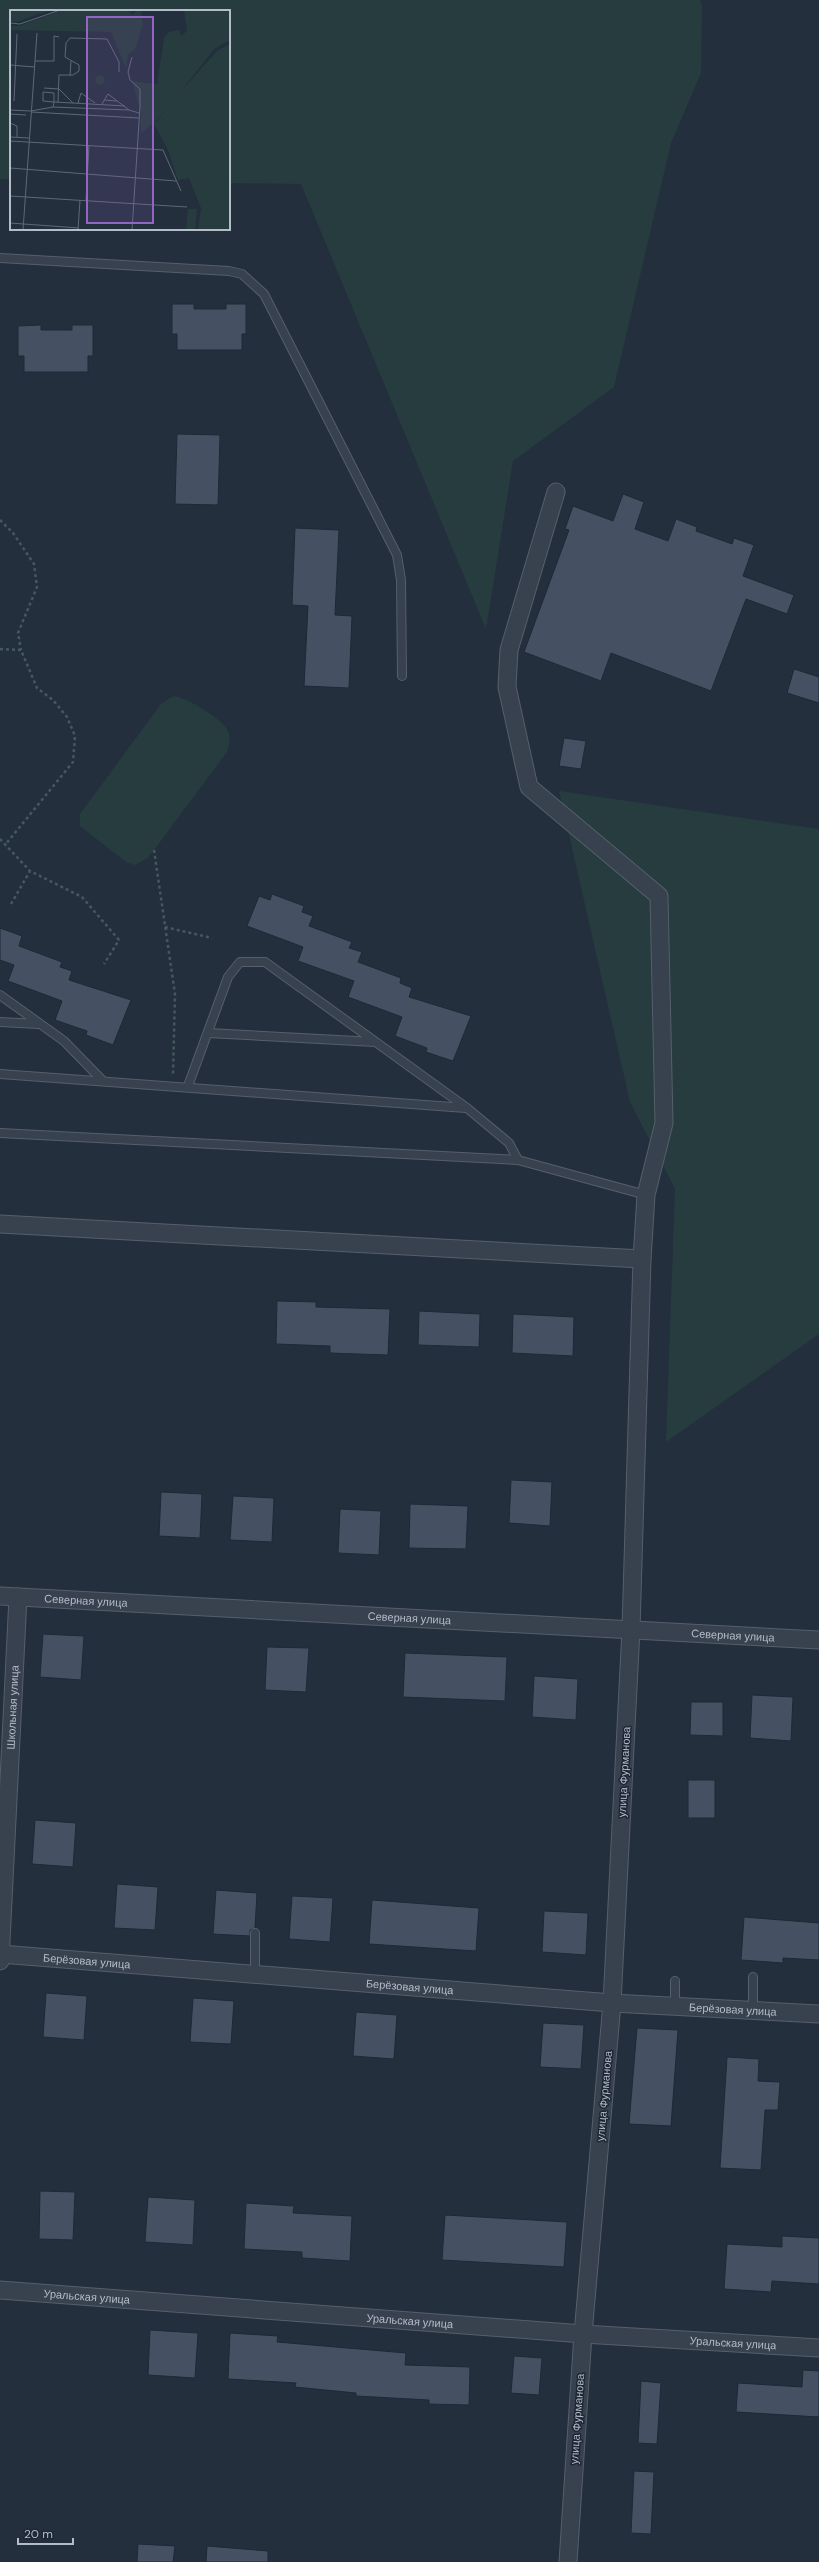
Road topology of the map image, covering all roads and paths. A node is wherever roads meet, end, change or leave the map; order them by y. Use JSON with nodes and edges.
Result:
{"nodes":[{"id":1,"x":0,"y":258,"type":"edge"},
{"id":2,"x":556,"y":492,"type":"dead end"},
{"id":3,"x":0,"y":520,"type":"edge"},
{"id":4,"x":0,"y":649,"type":"edge"},
{"id":5,"x":21,"y":650,"type":"junction"},
{"id":6,"x":402,"y":676,"type":"dead end"},
{"id":7,"x":0,"y":839,"type":"edge"},
{"id":8,"x":5,"y":845,"type":"junction"},
{"id":9,"x":154,"y":850,"type":"dead end"},
{"id":10,"x":30,"y":871,"type":"junction"},
{"id":11,"x":11,"y":904,"type":"dead end"},
{"id":12,"x":165,"y":926,"type":"junction"},
{"id":13,"x":212,"y":938,"type":"dead end"},
{"id":14,"x":104,"y":964,"type":"dead end"},
{"id":15,"x":0,"y":995,"type":"edge"},
{"id":16,"x":0,"y":1022,"type":"edge"},
{"id":17,"x":40,"y":1024,"type":"junction"},
{"id":18,"x":208,"y":1033,"type":"junction"},
{"id":19,"x":375,"y":1042,"type":"junction"},
{"id":20,"x":0,"y":1074,"type":"edge"},
{"id":21,"x":102,"y":1080,"type":"junction"},
{"id":22,"x":172,"y":1085,"type":"junction"},
{"id":23,"x":188,"y":1086,"type":"junction"},
{"id":24,"x":468,"y":1108,"type":"junction"},
{"id":25,"x":0,"y":1133,"type":"edge"},
{"id":26,"x":518,"y":1160,"type":"junction"},
{"id":27,"x":646,"y":1195,"type":"junction"},
{"id":28,"x":0,"y":1224,"type":"edge"},
{"id":29,"x":642,"y":1259,"type":"junction"},
{"id":30,"x":0,"y":1596,"type":"edge"},
{"id":31,"x":18,"y":1597,"type":"junction"},
{"id":32,"x":631,"y":1629,"type":"junction"},
{"id":33,"x":819,"y":1640,"type":"edge"},
{"id":34,"x":255,"y":1934,"type":"dead end"},
{"id":35,"x":0,"y":1954,"type":"edge"},
{"id":36,"x":0,"y":1961,"type":"edge"},
{"id":37,"x":255,"y":1974,"type":"junction"},
{"id":38,"x":753,"y":1977,"type":"dead end"},
{"id":39,"x":675,"y":1981,"type":"dead end"},
{"id":40,"x":612,"y":2002,"type":"junction"},
{"id":41,"x":675,"y":2006,"type":"junction"},
{"id":42,"x":753,"y":2010,"type":"junction"},
{"id":43,"x":819,"y":2014,"type":"edge"},
{"id":44,"x":0,"y":2290,"type":"edge"},
{"id":45,"x":583,"y":2334,"type":"junction"},
{"id":46,"x":819,"y":2348,"type":"edge"},
{"id":47,"x":568,"y":2562,"type":"edge"}],
"edges":[{"from":1,"to":6,"type":"lane"},
{"from":2,"to":27,"type":"street","name":"улица Фурманова"},
{"from":3,"to":5,"type":"path"},
{"from":4,"to":5,"type":"path"},
{"from":5,"to":8,"type":"path"},
{"from":7,"to":8,"type":"path"},
{"from":8,"to":10,"type":"path"},
{"from":9,"to":12,"type":"path"},
{"from":10,"to":11,"type":"path"},
{"from":10,"to":14,"type":"path"},
{"from":12,"to":13,"type":"path"},
{"from":12,"to":22,"type":"path"},
{"from":15,"to":17,"type":"lane"},
{"from":16,"to":17,"type":"lane"},
{"from":17,"to":21,"type":"lane"},
{"from":18,"to":19,"type":"lane"},
{"from":18,"to":19,"type":"lane"},
{"from":18,"to":23,"type":"lane"},
{"from":19,"to":24,"type":"lane"},
{"from":20,"to":21,"type":"lane"},
{"from":21,"to":22,"type":"lane"},
{"from":22,"to":23,"type":"lane"},
{"from":23,"to":24,"type":"lane"},
{"from":24,"to":26,"type":"lane"},
{"from":25,"to":26,"type":"lane"},
{"from":26,"to":27,"type":"lane"},
{"from":27,"to":29,"type":"street","name":"улица Фурманова"},
{"from":28,"to":29,"type":"street"},
{"from":29,"to":32,"type":"street","name":"улица Фурманова"},
{"from":30,"to":31,"type":"street","name":"Северная улица"},
{"from":31,"to":32,"type":"street","name":"Северная улица"},
{"from":31,"to":35,"type":"street","name":"Школьная улица"},
{"from":32,"to":33,"type":"street","name":"Северная улица"},
{"from":32,"to":40,"type":"street","name":"улица Фурманова"},
{"from":34,"to":37,"type":"lane"},
{"from":35,"to":36,"type":"street","name":"Школьная улица"},
{"from":35,"to":37,"type":"street","name":"Берёзовая улица"},
{"from":37,"to":40,"type":"street","name":"Берёзовая улица"},
{"from":38,"to":42,"type":"lane"},
{"from":39,"to":41,"type":"lane"},
{"from":40,"to":41,"type":"street","name":"Берёзовая улица"},
{"from":40,"to":45,"type":"street","name":"улица Фурманова"},
{"from":41,"to":42,"type":"street","name":"Берёзовая улица"},
{"from":42,"to":43,"type":"street","name":"Берёзовая улица"},
{"from":44,"to":45,"type":"street","name":"Уральская улица"},
{"from":45,"to":46,"type":"street","name":"Уральская улица"},
{"from":45,"to":47,"type":"street","name":"улица Фурманова"}]}
